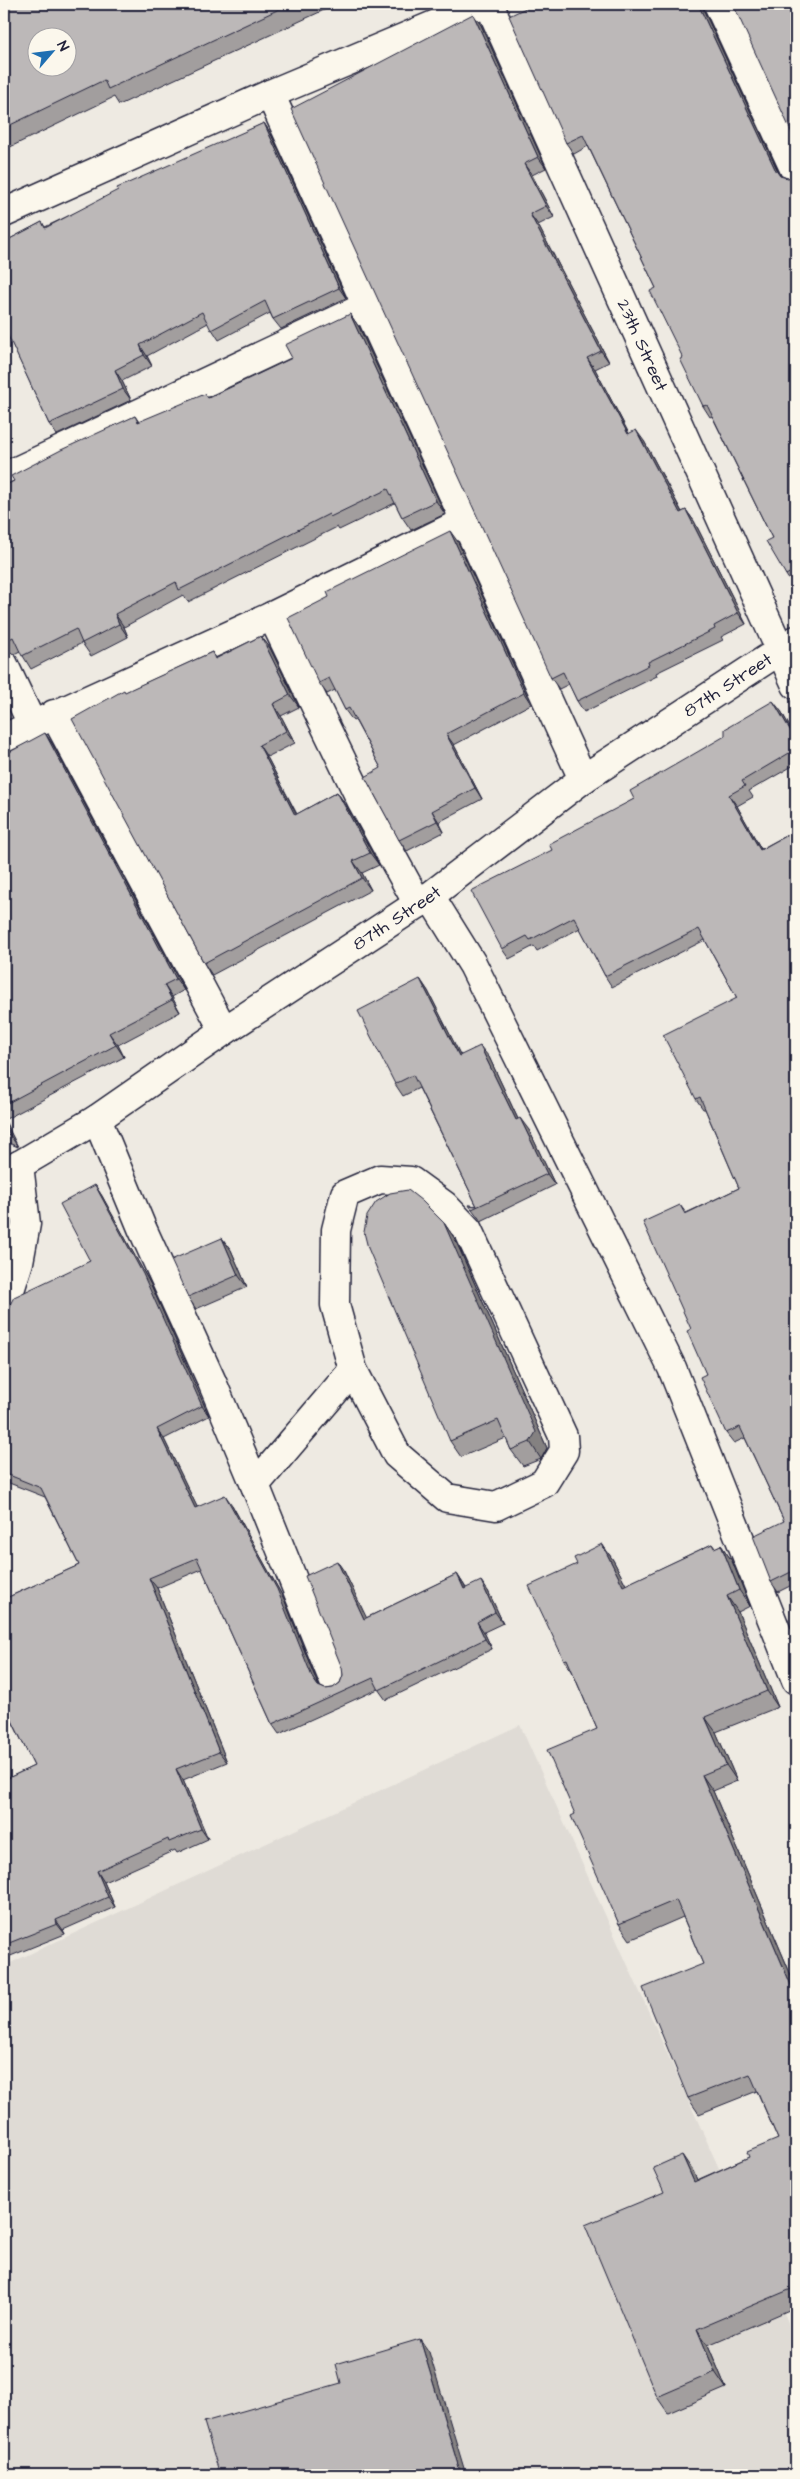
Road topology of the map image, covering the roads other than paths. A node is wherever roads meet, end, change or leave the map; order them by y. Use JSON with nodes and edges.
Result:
{"nodes":[{"id":1,"x":484,"y":4,"type":"edge"},
{"id":2,"x":489,"y":4,"type":"edge"},
{"id":3,"x":718,"y":4,"type":"edge"},
{"id":4,"x":270,"y":94,"type":"junction"},
{"id":5,"x":796,"y":172,"type":"edge"},
{"id":6,"x":4,"y":213,"type":"edge"},
{"id":7,"x":367,"y":306,"type":"junction"},
{"id":8,"x":4,"y":477,"type":"edge"},
{"id":9,"x":465,"y":521,"type":"junction"},
{"id":10,"x":272,"y":616,"type":"junction"},
{"id":11,"x":788,"y":645,"type":"edge"},
{"id":12,"x":4,"y":665,"type":"edge"},
{"id":13,"x":796,"y":685,"type":"edge"},
{"id":14,"x":43,"y":719,"type":"junction"},
{"id":15,"x":4,"y":738,"type":"edge"},
{"id":16,"x":583,"y":779,"type":"junction"},
{"id":17,"x":424,"y":900,"type":"junction"},
{"id":18,"x":224,"y":1031,"type":"junction"},
{"id":19,"x":98,"y":1119,"type":"junction"},
{"id":20,"x":11,"y":1170,"type":"edge"},
{"id":21,"x":4,"y":1309,"type":"edge"},
{"id":22,"x":353,"y":1370,"type":"junction"},
{"id":23,"x":256,"y":1485,"type":"junction"},
{"id":24,"x":796,"y":1680,"type":"edge"},
{"id":25,"x":335,"y":1684,"type":"edge"}],
"edges":[{"from":1,"to":4,"type":"street"},
{"from":2,"to":11,"type":"street","name":"23th Street"},
{"from":3,"to":5,"type":"street"},
{"from":4,"to":6,"type":"street"},
{"from":4,"to":7,"type":"street"},
{"from":7,"to":8,"type":"street"},
{"from":7,"to":9,"type":"street"},
{"from":9,"to":10,"type":"street"},
{"from":9,"to":16,"type":"street"},
{"from":10,"to":14,"type":"street"},
{"from":10,"to":17,"type":"street"},
{"from":11,"to":13,"type":"street","name":"23th Street"},
{"from":11,"to":16,"type":"street","name":"87th Street"},
{"from":12,"to":14,"type":"street"},
{"from":14,"to":15,"type":"street"},
{"from":14,"to":18,"type":"street"},
{"from":16,"to":17,"type":"street","name":"87th Street"},
{"from":17,"to":18,"type":"street","name":"87th Street"},
{"from":17,"to":24,"type":"street"},
{"from":18,"to":19,"type":"street","name":"87th Street"},
{"from":19,"to":20,"type":"street","name":"87th Street"},
{"from":19,"to":23,"type":"street"},
{"from":20,"to":21,"type":"street"},
{"from":22,"to":22,"type":"street"},
{"from":22,"to":23,"type":"street"},
{"from":23,"to":25,"type":"street"}]}
